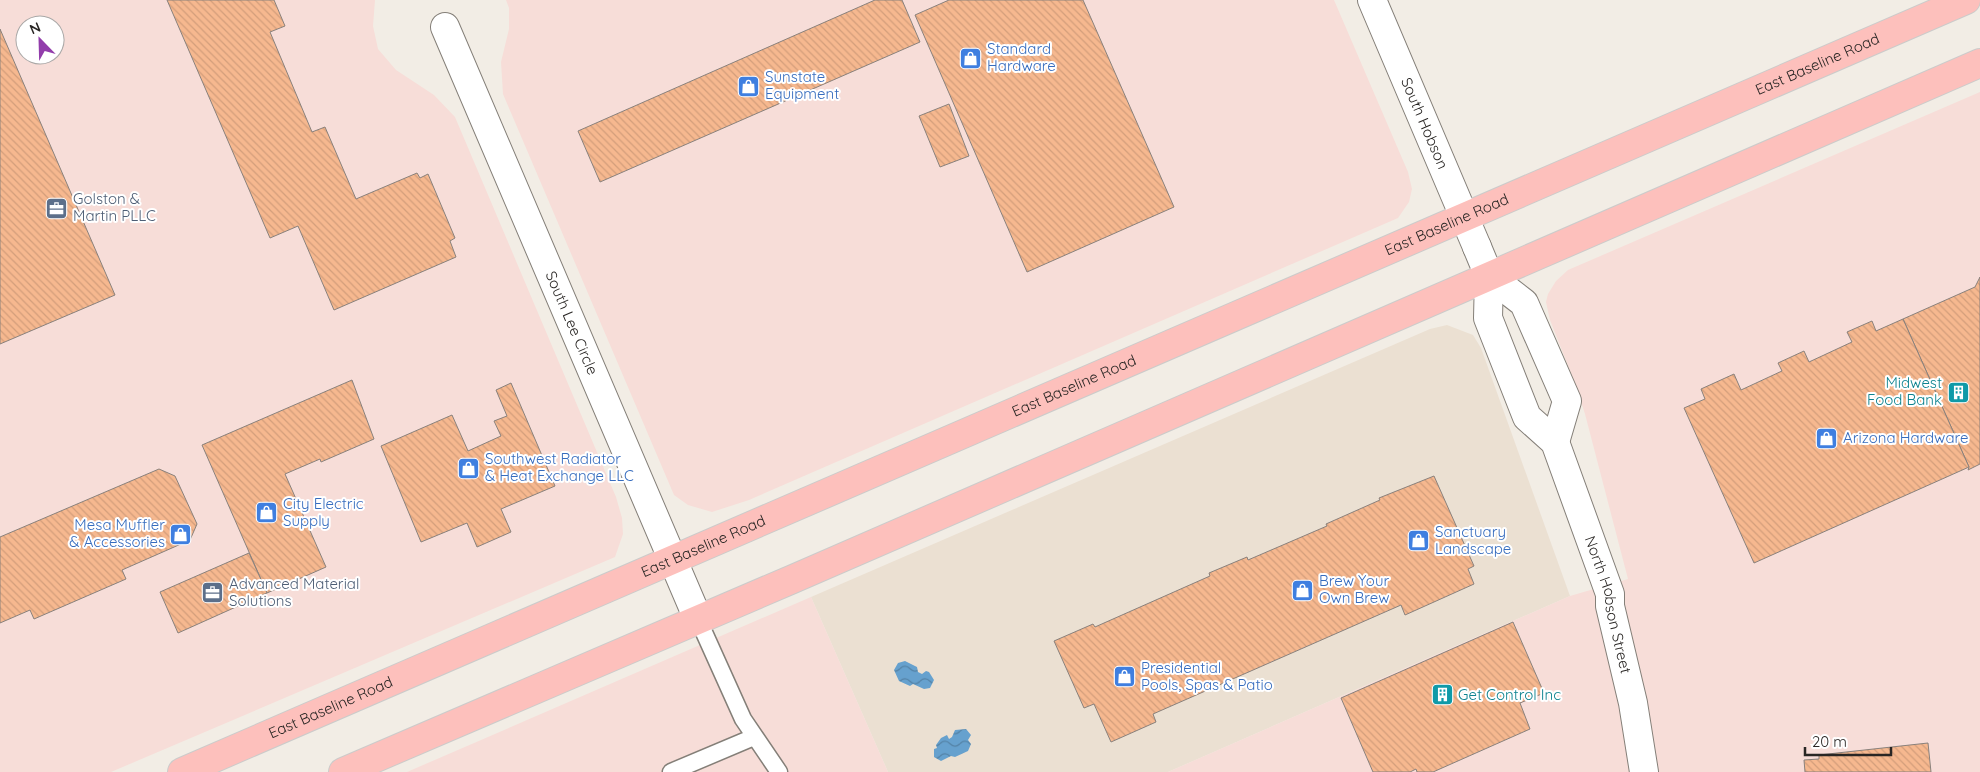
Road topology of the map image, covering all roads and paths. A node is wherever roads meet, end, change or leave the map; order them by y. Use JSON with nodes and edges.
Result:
{"nodes":[{"id":1,"x":1372,"y":0,"type":"edge"},
{"id":2,"x":1966,"y":0,"type":"edge"},
{"id":3,"x":445,"y":27,"type":"dead end"},
{"id":4,"x":1980,"y":63,"type":"edge"},
{"id":5,"x":1464,"y":218,"type":"junction"},
{"id":6,"x":1476,"y":247,"type":"joint"},
{"id":7,"x":1489,"y":276,"type":"junction"},
{"id":8,"x":1555,"y":442,"type":"junction"},
{"id":9,"x":673,"y":559,"type":"junction"},
{"id":10,"x":698,"y":619,"type":"junction"},
{"id":11,"x":754,"y":737,"type":"junction"},
{"id":12,"x":182,"y":772,"type":"edge"},
{"id":13,"x":343,"y":772,"type":"edge"},
{"id":14,"x":671,"y":772,"type":"edge"},
{"id":15,"x":779,"y":772,"type":"edge"},
{"id":16,"x":1644,"y":772,"type":"edge"}],
"edges":[{"from":1,"to":5,"type":"street","name":"South Hobson"},
{"from":2,"to":5,"type":"main road","name":"East Baseline Road"},
{"from":3,"to":9,"type":"street","name":"South Lee Circle"},
{"from":4,"to":7,"type":"main road"},
{"from":5,"to":6,"type":"street","name":"South Hobson"},
{"from":5,"to":9,"type":"main road","name":"East Baseline Road"},
{"from":6,"to":7,"type":"street","name":"North Hobson Street"},
{"from":7,"to":8,"type":"street","name":"North Hobson Street"},
{"from":7,"to":8,"type":"street","name":"North Hobson Street"},
{"from":7,"to":10,"type":"main road"},
{"from":8,"to":16,"type":"street","name":"North Hobson Street"},
{"from":9,"to":10,"type":"street","name":"South Lee Circle"},
{"from":9,"to":12,"type":"main road","name":"East Baseline Road"},
{"from":10,"to":11,"type":"lane"},
{"from":10,"to":13,"type":"main road"},
{"from":11,"to":14,"type":"lane"},
{"from":11,"to":15,"type":"lane"}]}
